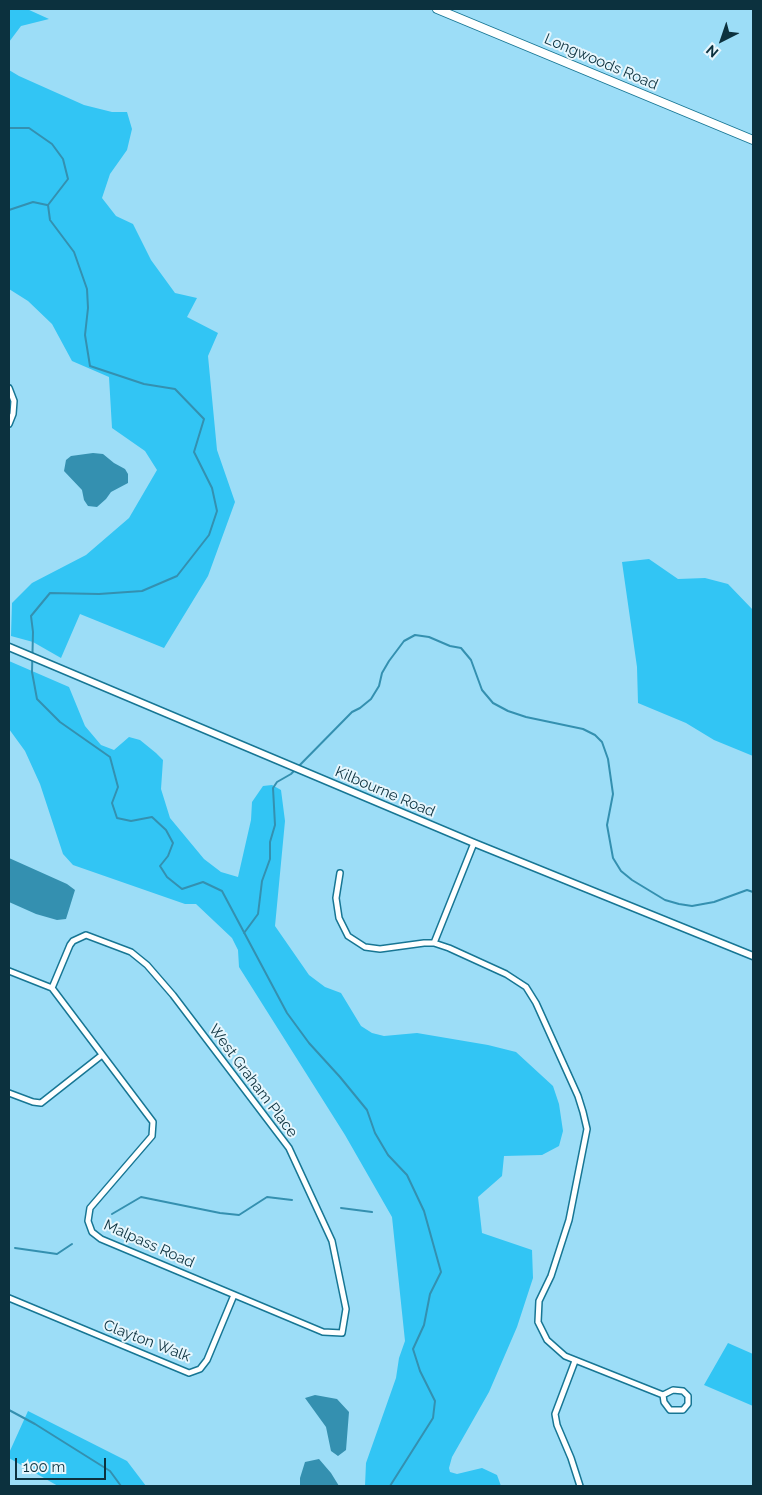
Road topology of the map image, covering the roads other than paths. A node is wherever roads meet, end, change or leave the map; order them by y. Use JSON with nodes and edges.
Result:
{"nodes":[{"id":1,"x":437,"y":9,"type":"edge"},
{"id":2,"x":753,"y":140,"type":"edge"},
{"id":3,"x":9,"y":388,"type":"edge"},
{"id":4,"x":9,"y":424,"type":"edge"},
{"id":5,"x":9,"y":647,"type":"edge"},
{"id":6,"x":474,"y":843,"type":"junction"},
{"id":7,"x":340,"y":873,"type":"dead end"},
{"id":8,"x":434,"y":943,"type":"junction"},
{"id":9,"x":753,"y":956,"type":"edge"},
{"id":10,"x":9,"y":971,"type":"edge"},
{"id":11,"x":52,"y":988,"type":"junction"},
{"id":12,"x":102,"y":1055,"type":"junction"},
{"id":13,"x":9,"y":1093,"type":"edge"},
{"id":14,"x":234,"y":1295,"type":"junction"},
{"id":15,"x":9,"y":1298,"type":"edge"},
{"id":16,"x":323,"y":1332,"type":"joint"},
{"id":17,"x":575,"y":1361,"type":"junction"},
{"id":18,"x":663,"y":1395,"type":"junction"},
{"id":19,"x":580,"y":1486,"type":"edge"}],
"edges":[{"from":1,"to":2,"type":"main road","name":"Longwoods Road"},
{"from":3,"to":4,"type":"street"},
{"from":5,"to":6,"type":"street","name":"Kilbourne Road"},
{"from":6,"to":8,"type":"street"},
{"from":6,"to":9,"type":"street","name":"Kilbourne Road"},
{"from":7,"to":8,"type":"street"},
{"from":8,"to":17,"type":"street"},
{"from":10,"to":11,"type":"street"},
{"from":11,"to":12,"type":"street","name":"Malpass Road"},
{"from":11,"to":16,"type":"street","name":"West Graham Place"},
{"from":12,"to":13,"type":"street"},
{"from":12,"to":14,"type":"street","name":"Malpass Road"},
{"from":14,"to":15,"type":"street","name":"Clayton Walk"},
{"from":14,"to":16,"type":"street","name":"Malpass Road"},
{"from":17,"to":18,"type":"street"},
{"from":17,"to":19,"type":"street"},
{"from":18,"to":18,"type":"street"}]}
